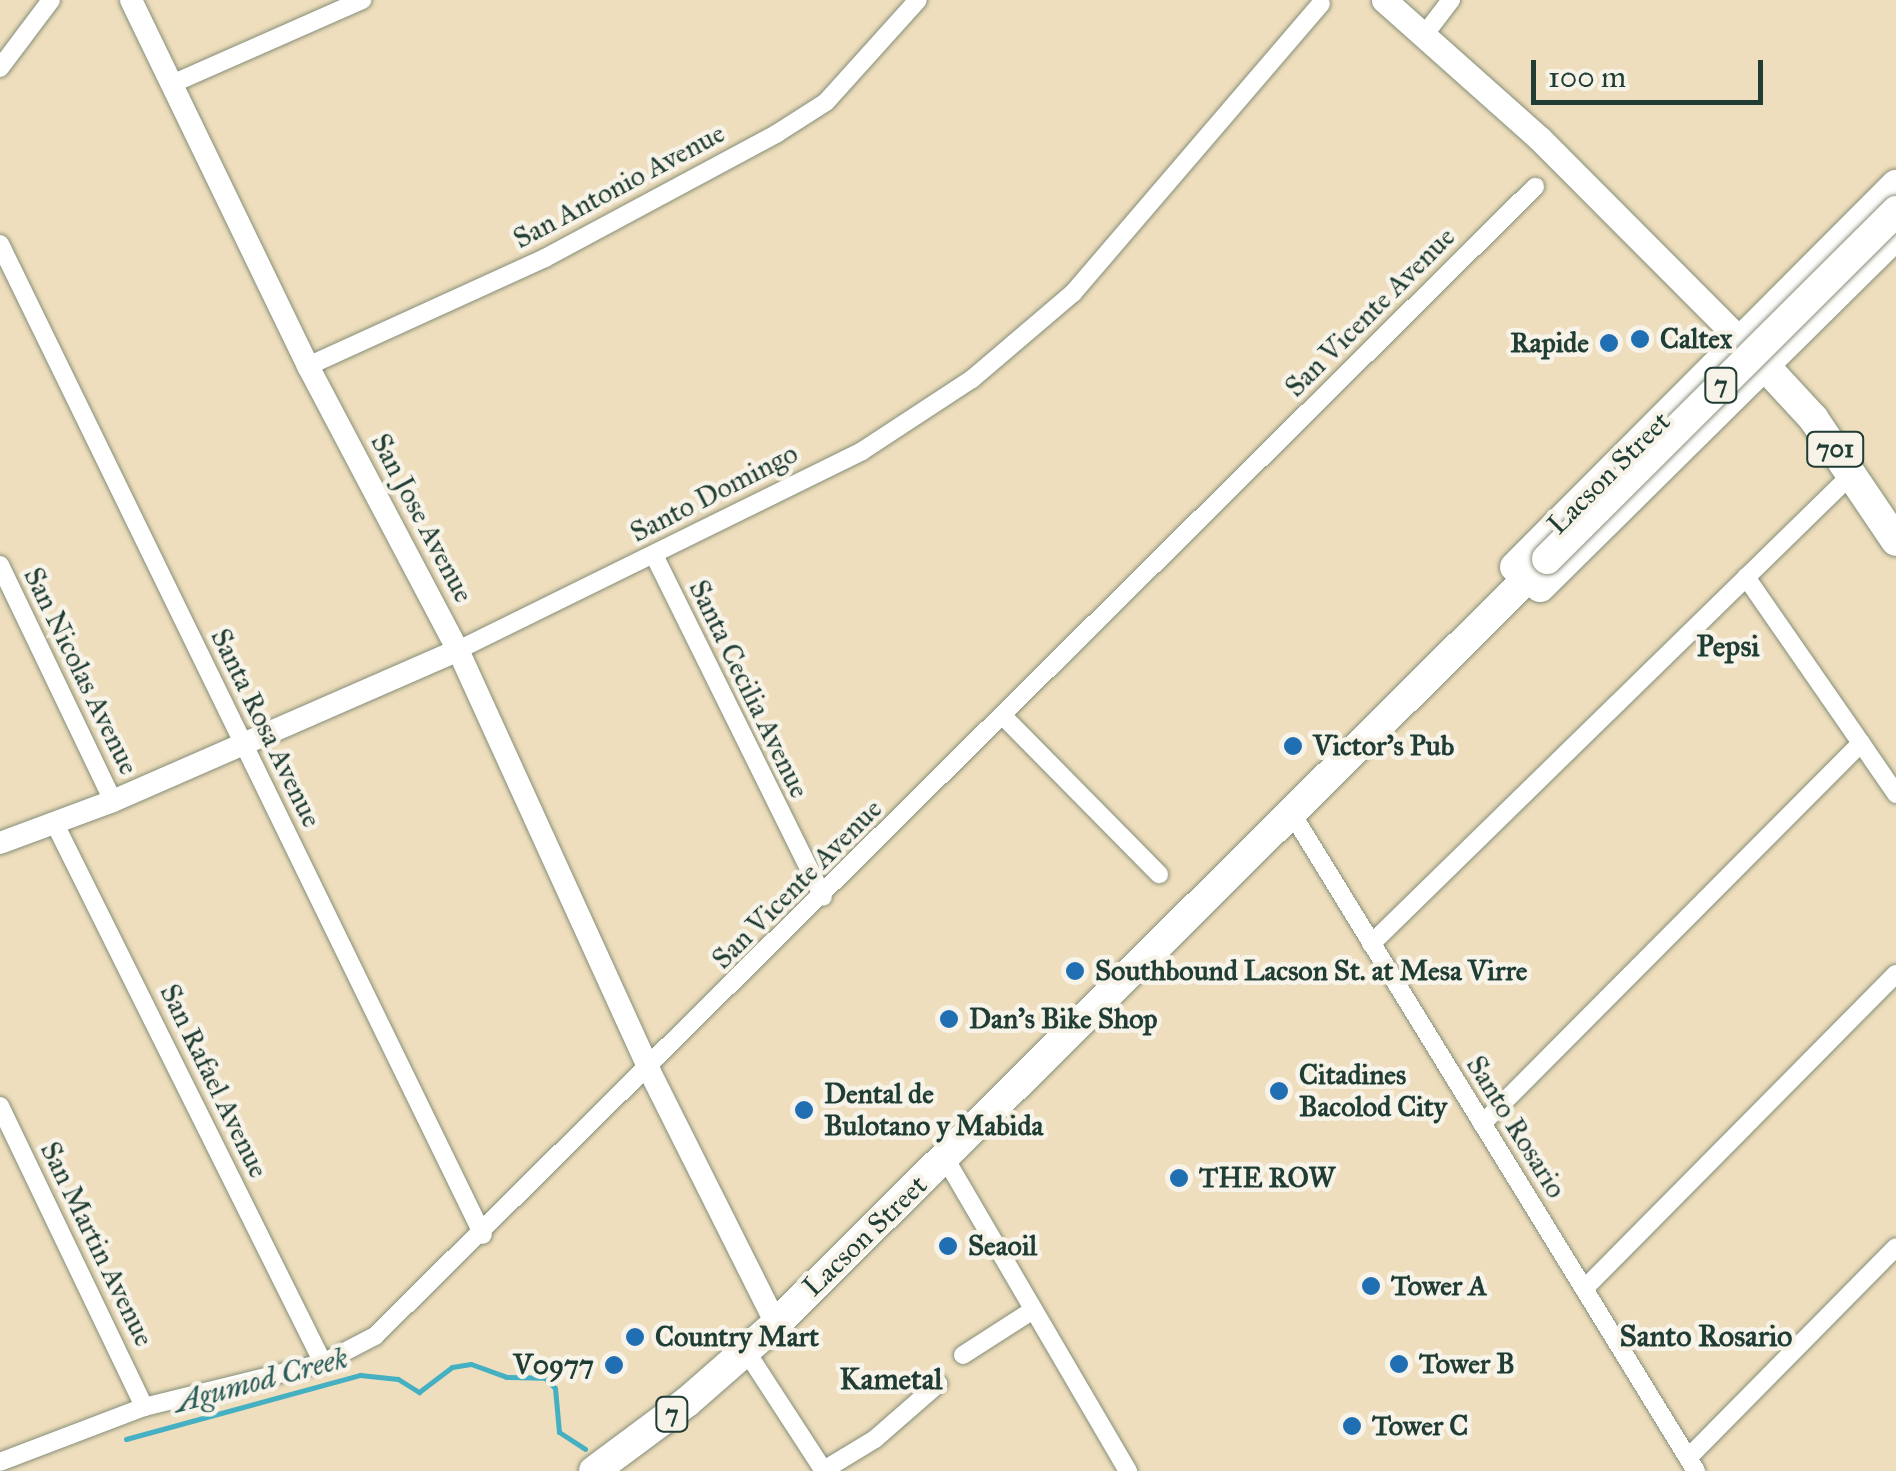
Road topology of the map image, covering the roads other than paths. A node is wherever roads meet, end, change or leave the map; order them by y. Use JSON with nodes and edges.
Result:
{"nodes":[{"id":1,"x":51,"y":0,"type":"edge"},
{"id":2,"x":131,"y":0,"type":"edge"},
{"id":3,"x":362,"y":0,"type":"edge"},
{"id":4,"x":918,"y":0,"type":"edge"},
{"id":5,"x":1384,"y":0,"type":"edge"},
{"id":6,"x":1451,"y":0,"type":"edge"},
{"id":7,"x":1321,"y":4,"type":"dead end"},
{"id":8,"x":1426,"y":34,"type":"junction"},
{"id":9,"x":0,"y":68,"type":"edge"},
{"id":10,"x":174,"y":83,"type":"junction"},
{"id":11,"x":1896,"y":185,"type":"edge"},
{"id":12,"x":1535,"y":187,"type":"dead end"},
{"id":13,"x":1896,"y":211,"type":"edge"},
{"id":14,"x":1896,"y":235,"type":"edge"},
{"id":15,"x":0,"y":244,"type":"edge"},
{"id":16,"x":1741,"y":341,"type":"junction"},
{"id":17,"x":1764,"y":365,"type":"junction"},
{"id":18,"x":308,"y":366,"type":"junction"},
{"id":19,"x":1852,"y":474,"type":"junction"},
{"id":20,"x":1896,"y":541,"type":"edge"},
{"id":21,"x":655,"y":557,"type":"junction"},
{"id":22,"x":0,"y":564,"type":"edge"},
{"id":23,"x":1746,"y":577,"type":"junction"},
{"id":24,"x":458,"y":650,"type":"junction"},
{"id":25,"x":1417,"y":684,"type":"junction"},
{"id":26,"x":1004,"y":717,"type":"junction"},
{"id":27,"x":1861,"y":743,"type":"junction"},
{"id":28,"x":243,"y":746,"type":"junction"},
{"id":29,"x":1896,"y":794,"type":"edge"},
{"id":30,"x":113,"y":801,"type":"junction"},
{"id":31,"x":1291,"y":812,"type":"junction"},
{"id":32,"x":55,"y":824,"type":"junction"},
{"id":33,"x":0,"y":842,"type":"edge"},
{"id":34,"x":1159,"y":874,"type":"dead end"},
{"id":35,"x":823,"y":897,"type":"junction"},
{"id":36,"x":1371,"y":944,"type":"junction"},
{"id":37,"x":1896,"y":974,"type":"edge"},
{"id":38,"x":649,"y":1070,"type":"junction"},
{"id":39,"x":0,"y":1106,"type":"edge"},
{"id":40,"x":1482,"y":1124,"type":"junction"},
{"id":41,"x":945,"y":1158,"type":"junction"},
{"id":42,"x":483,"y":1235,"type":"junction"},
{"id":43,"x":1896,"y":1248,"type":"edge"},
{"id":44,"x":1584,"y":1289,"type":"junction"},
{"id":45,"x":1033,"y":1310,"type":"junction"},
{"id":46,"x":776,"y":1324,"type":"junction"},
{"id":47,"x":746,"y":1351,"type":"junction"},
{"id":48,"x":963,"y":1355,"type":"dead end"},
{"id":49,"x":323,"y":1362,"type":"junction"},
{"id":50,"x":938,"y":1384,"type":"dead end"},
{"id":51,"x":144,"y":1407,"type":"junction"},
{"id":52,"x":0,"y":1462,"type":"edge"},
{"id":53,"x":1692,"y":1464,"type":"edge"},
{"id":54,"x":824,"y":1470,"type":"edge"},
{"id":55,"x":594,"y":1471,"type":"edge"},
{"id":56,"x":1128,"y":1471,"type":"edge"}],
"edges":[{"from":1,"to":9,"type":"street"},
{"from":2,"to":10,"type":"street","name":"San Jose Avenue"},
{"from":3,"to":10,"type":"street"},
{"from":4,"to":18,"type":"street","name":"San Antonio Avenue"},
{"from":5,"to":8,"type":"main road"},
{"from":6,"to":8,"type":"street"},
{"from":7,"to":21,"type":"street","name":"Santo Domingo"},
{"from":8,"to":16,"type":"main road"},
{"from":10,"to":18,"type":"street","name":"San Jose Avenue"},
{"from":11,"to":16,"type":"main road","name":"Lacson Street","number":"7"},
{"from":12,"to":26,"type":"street","name":"San Vicente Avenue"},
{"from":13,"to":25,"type":"main road","name":"Lacson Street","number":"7","bridge":true},
{"from":14,"to":17,"type":"main road","name":"Lacson Street","number":"7"},
{"from":15,"to":28,"type":"street","name":"Santa Rosa Avenue"},
{"from":16,"to":17,"type":"main road"},
{"from":16,"to":25,"type":"main road","name":"Lacson Street","number":"7"},
{"from":17,"to":19,"type":"main road","number":"701"},
{"from":17,"to":25,"type":"main road","name":"Lacson Street","number":"7"},
{"from":18,"to":24,"type":"street","name":"San Jose Avenue"},
{"from":19,"to":20,"type":"main road","number":"701"},
{"from":19,"to":23,"type":"street"},
{"from":21,"to":24,"type":"street","name":"Santo Domingo"},
{"from":21,"to":35,"type":"street","name":"Santa Cecilia Avenue"},
{"from":22,"to":30,"type":"street","name":"San Nicolas Avenue"},
{"from":23,"to":27,"type":"street"},
{"from":23,"to":36,"type":"street"},
{"from":24,"to":28,"type":"street","name":"Santo Domingo"},
{"from":24,"to":38,"type":"street","name":"San Jose Avenue"},
{"from":25,"to":31,"type":"main road","name":"Lacson Street","number":"7"},
{"from":26,"to":34,"type":"street"},
{"from":26,"to":35,"type":"street","name":"San Vicente Avenue"},
{"from":27,"to":29,"type":"street"},
{"from":27,"to":40,"type":"street"},
{"from":28,"to":30,"type":"street","name":"Santo Domingo"},
{"from":28,"to":42,"type":"street","name":"Santa Rosa Avenue"},
{"from":30,"to":32,"type":"street","name":"Santo Domingo"},
{"from":31,"to":36,"type":"street","name":"Santo Rosario"},
{"from":31,"to":41,"type":"main road","name":"Lacson Street","number":"7"},
{"from":32,"to":33,"type":"street","name":"Santo Domingo"},
{"from":32,"to":49,"type":"street","name":"San Rafael Avenue"},
{"from":35,"to":38,"type":"street","name":"San Vicente Avenue"},
{"from":36,"to":40,"type":"street","name":"Santo Rosario"},
{"from":37,"to":44,"type":"street"},
{"from":38,"to":42,"type":"street","name":"San Vicente Avenue"},
{"from":38,"to":46,"type":"street","name":"San Jose Avenue"},
{"from":39,"to":51,"type":"street","name":"San Martin Avenue"},
{"from":40,"to":44,"type":"street","name":"Santo Rosario"},
{"from":41,"to":45,"type":"street"},
{"from":41,"to":46,"type":"main road","name":"Lacson Street","number":"7"},
{"from":42,"to":49,"type":"street","name":"San Vicente Avenue"},
{"from":43,"to":53,"type":"street"},
{"from":44,"to":53,"type":"street","name":"Santo Rosario"},
{"from":45,"to":48,"type":"street"},
{"from":45,"to":56,"type":"street"},
{"from":46,"to":47,"type":"main road","name":"Lacson Street","number":"7"},
{"from":47,"to":54,"type":"street"},
{"from":47,"to":55,"type":"main road","name":"Lacson Street","number":"7"},
{"from":49,"to":51,"type":"street","name":"San Vicente Avenue"},
{"from":50,"to":54,"type":"street"},
{"from":51,"to":52,"type":"street","name":"San Vicente Avenue"}]}
